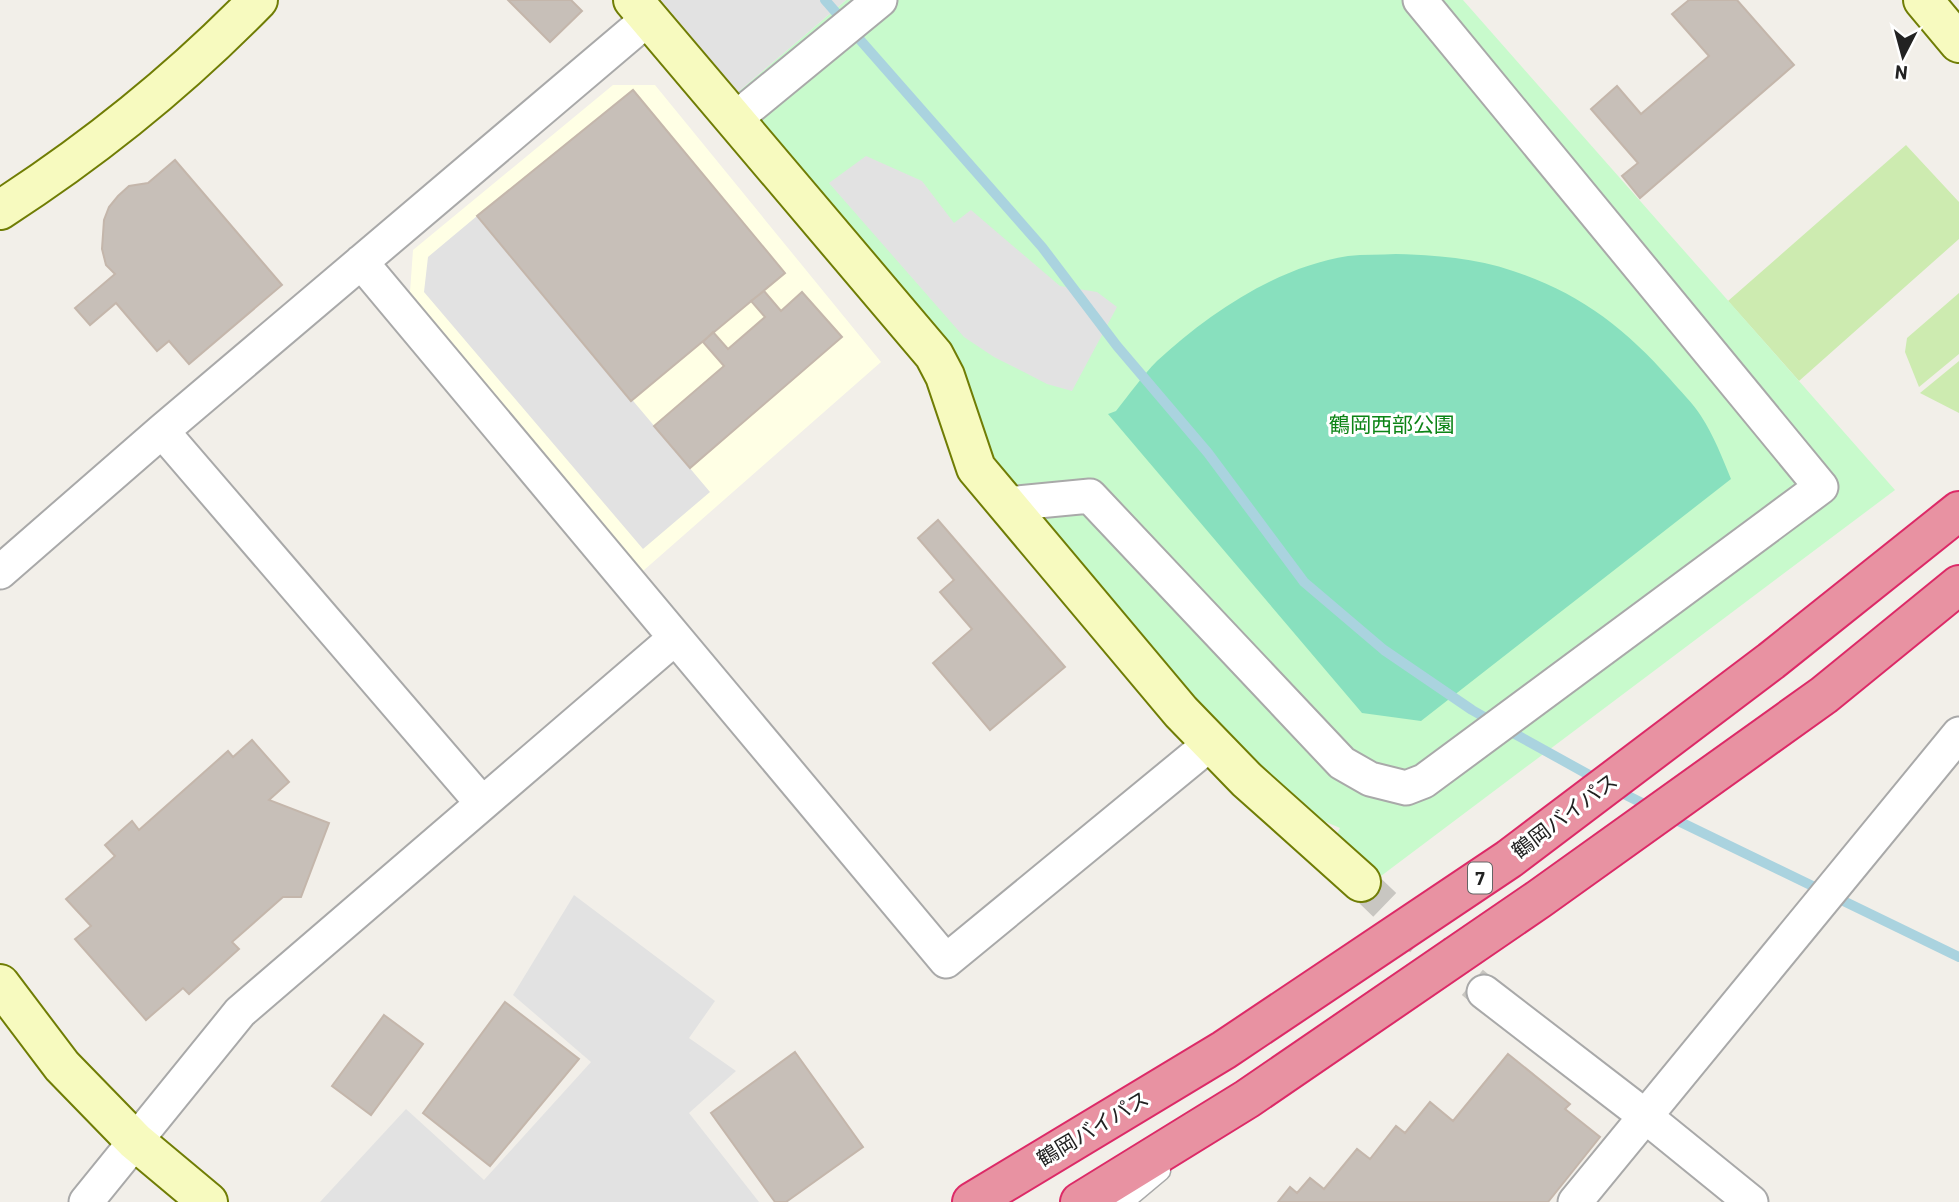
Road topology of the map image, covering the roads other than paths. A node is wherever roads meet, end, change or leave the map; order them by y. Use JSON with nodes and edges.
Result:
{"nodes":[{"id":1,"x":258,"y":0,"type":"edge"},
{"id":2,"x":880,"y":0,"type":"edge"},
{"id":3,"x":1420,"y":0,"type":"edge"},
{"id":4,"x":1923,"y":0,"type":"edge"},
{"id":5,"x":641,"y":9,"type":"edge"},
{"id":6,"x":1959,"y":43,"type":"edge"},
{"id":7,"x":735,"y":119,"type":"junction"},
{"id":8,"x":0,"y":210,"type":"edge"},
{"id":9,"x":361,"y":262,"type":"junction"},
{"id":10,"x":162,"y":431,"type":"junction"},
{"id":11,"x":1007,"y":504,"type":"junction"},
{"id":12,"x":1959,"y":511,"type":"edge"},
{"id":13,"x":0,"y":572,"type":"edge"},
{"id":14,"x":1959,"y":585,"type":"edge"},
{"id":15,"x":675,"y":638,"type":"junction"},
{"id":16,"x":1959,"y":734,"type":"edge"},
{"id":17,"x":1211,"y":743,"type":"junction"},
{"id":18,"x":482,"y":803,"type":"junction"},
{"id":19,"x":1361,"y":882,"type":"tunnel mouth"},
{"id":20,"x":0,"y":984,"type":"edge"},
{"id":21,"x":1484,"y":992,"type":"tunnel mouth"},
{"id":22,"x":1247,"y":1099,"type":"junction"},
{"id":23,"x":1645,"y":1116,"type":"junction"},
{"id":24,"x":135,"y":1141,"type":"junction"},
{"id":25,"x":86,"y":1202,"type":"edge"},
{"id":26,"x":208,"y":1202,"type":"edge"},
{"id":27,"x":972,"y":1202,"type":"edge"},
{"id":28,"x":1080,"y":1202,"type":"edge"},
{"id":29,"x":1124,"y":1202,"type":"edge"},
{"id":30,"x":1575,"y":1202,"type":"edge"},
{"id":31,"x":1751,"y":1202,"type":"edge"}],
"edges":[{"from":1,"to":8,"type":"street"},
{"from":2,"to":7,"type":"street"},
{"from":3,"to":11,"type":"street"},
{"from":4,"to":6,"type":"street"},
{"from":5,"to":7,"type":"street"},
{"from":5,"to":9,"type":"street"},
{"from":7,"to":11,"type":"street"},
{"from":9,"to":10,"type":"street"},
{"from":9,"to":15,"type":"street"},
{"from":10,"to":13,"type":"street"},
{"from":10,"to":18,"type":"street"},
{"from":11,"to":17,"type":"street"},
{"from":12,"to":27,"type":"highway","name":"鶴岡バイパス","number":"7"},
{"from":14,"to":22,"type":"highway","number":"7"},
{"from":15,"to":17,"type":"street"},
{"from":15,"to":18,"type":"street"},
{"from":16,"to":23,"type":"street"},
{"from":17,"to":19,"type":"street"},
{"from":18,"to":24,"type":"street"},
{"from":20,"to":24,"type":"street"},
{"from":21,"to":23,"type":"street"},
{"from":22,"to":28,"type":"highway","number":"7"},
{"from":22,"to":29,"type":"lane"},
{"from":23,"to":30,"type":"street"},
{"from":23,"to":31,"type":"street"},
{"from":24,"to":25,"type":"street"},
{"from":24,"to":26,"type":"street"}]}
